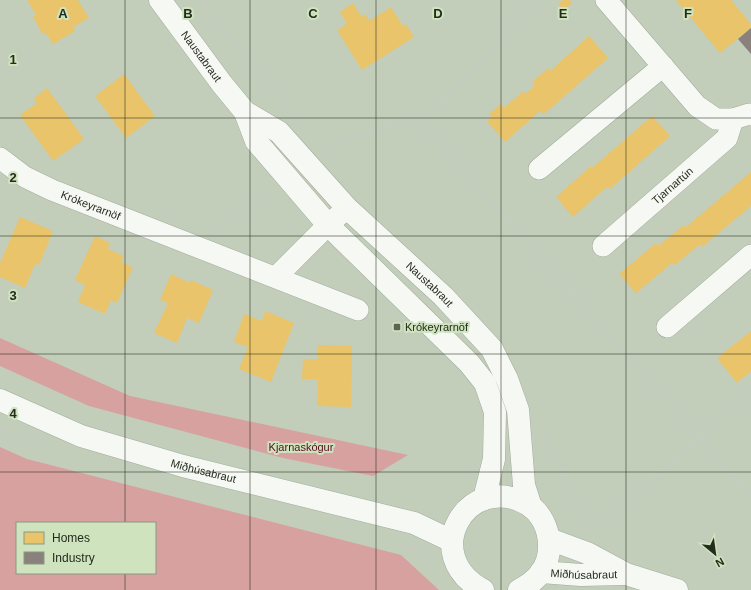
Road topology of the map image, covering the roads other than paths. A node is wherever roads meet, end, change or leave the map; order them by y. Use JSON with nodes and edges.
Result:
{"nodes":[{"id":1,"x":160,"y":0,"type":"edge"},
{"id":2,"x":606,"y":0,"type":"edge"},
{"id":3,"x":663,"y":66,"type":"junction"},
{"id":4,"x":245,"y":112,"type":"junction"},
{"id":5,"x":746,"y":115,"type":"edge"},
{"id":6,"x":0,"y":158,"type":"edge"},
{"id":7,"x":539,"y":169,"type":"dead end"},
{"id":8,"x":347,"y":208,"type":"junction"},
{"id":9,"x":328,"y":225,"type":"junction"},
{"id":10,"x":603,"y":246,"type":"dead end"},
{"id":11,"x":751,"y":256,"type":"edge"},
{"id":12,"x":276,"y":277,"type":"junction"},
{"id":13,"x":358,"y":310,"type":"dead end"},
{"id":14,"x":667,"y":327,"type":"dead end"},
{"id":15,"x":0,"y":400,"type":"edge"},
{"id":16,"x":484,"y":499,"type":"junction"},
{"id":17,"x":532,"y":507,"type":"junction"},
{"id":18,"x":462,"y":516,"type":"junction"},
{"id":19,"x":414,"y":523,"type":"junction"},
{"id":20,"x":550,"y":539,"type":"junction"},
{"id":21,"x":452,"y":541,"type":"junction"},
{"id":22,"x":541,"y":572,"type":"junction"},
{"id":23,"x":626,"y":574,"type":"junction"},
{"id":24,"x":483,"y":590,"type":"edge"},
{"id":25,"x":519,"y":590,"type":"edge"},
{"id":26,"x":677,"y":590,"type":"edge"}],
"edges":[{"from":1,"to":4,"type":"street","name":"Naustabraut"},
{"from":2,"to":3,"type":"street","name":"Tjarnartún"},
{"from":3,"to":5,"type":"street","name":"Tjarnartún"},
{"from":3,"to":7,"type":"street"},
{"from":4,"to":8,"type":"street","name":"Naustabraut"},
{"from":4,"to":9,"type":"street","name":"Naustabraut"},
{"from":5,"to":10,"type":"street","name":"Tjarnartún"},
{"from":6,"to":12,"type":"street","name":"Krókeyrarnöf"},
{"from":8,"to":9,"type":"street"},
{"from":8,"to":17,"type":"street","name":"Naustabraut"},
{"from":9,"to":12,"type":"street"},
{"from":9,"to":16,"type":"street","name":"Naustabraut"},
{"from":11,"to":14,"type":"street"},
{"from":12,"to":13,"type":"street","name":"Krókeyrarnöf"},
{"from":15,"to":19,"type":"street","name":"Miðhúsabraut"},
{"from":16,"to":17,"type":"street"},
{"from":16,"to":18,"type":"street"},
{"from":17,"to":20,"type":"street"},
{"from":18,"to":19,"type":"street","name":"Miðhúsabraut"},
{"from":18,"to":21,"type":"street"},
{"from":19,"to":21,"type":"street","name":"Miðhúsabraut"},
{"from":20,"to":22,"type":"street"},
{"from":20,"to":23,"type":"street","name":"Miðhúsabraut"},
{"from":21,"to":24,"type":"street"},
{"from":22,"to":23,"type":"street","name":"Miðhúsabraut"},
{"from":22,"to":25,"type":"street"},
{"from":23,"to":26,"type":"street","name":"Miðhúsabraut"}]}
